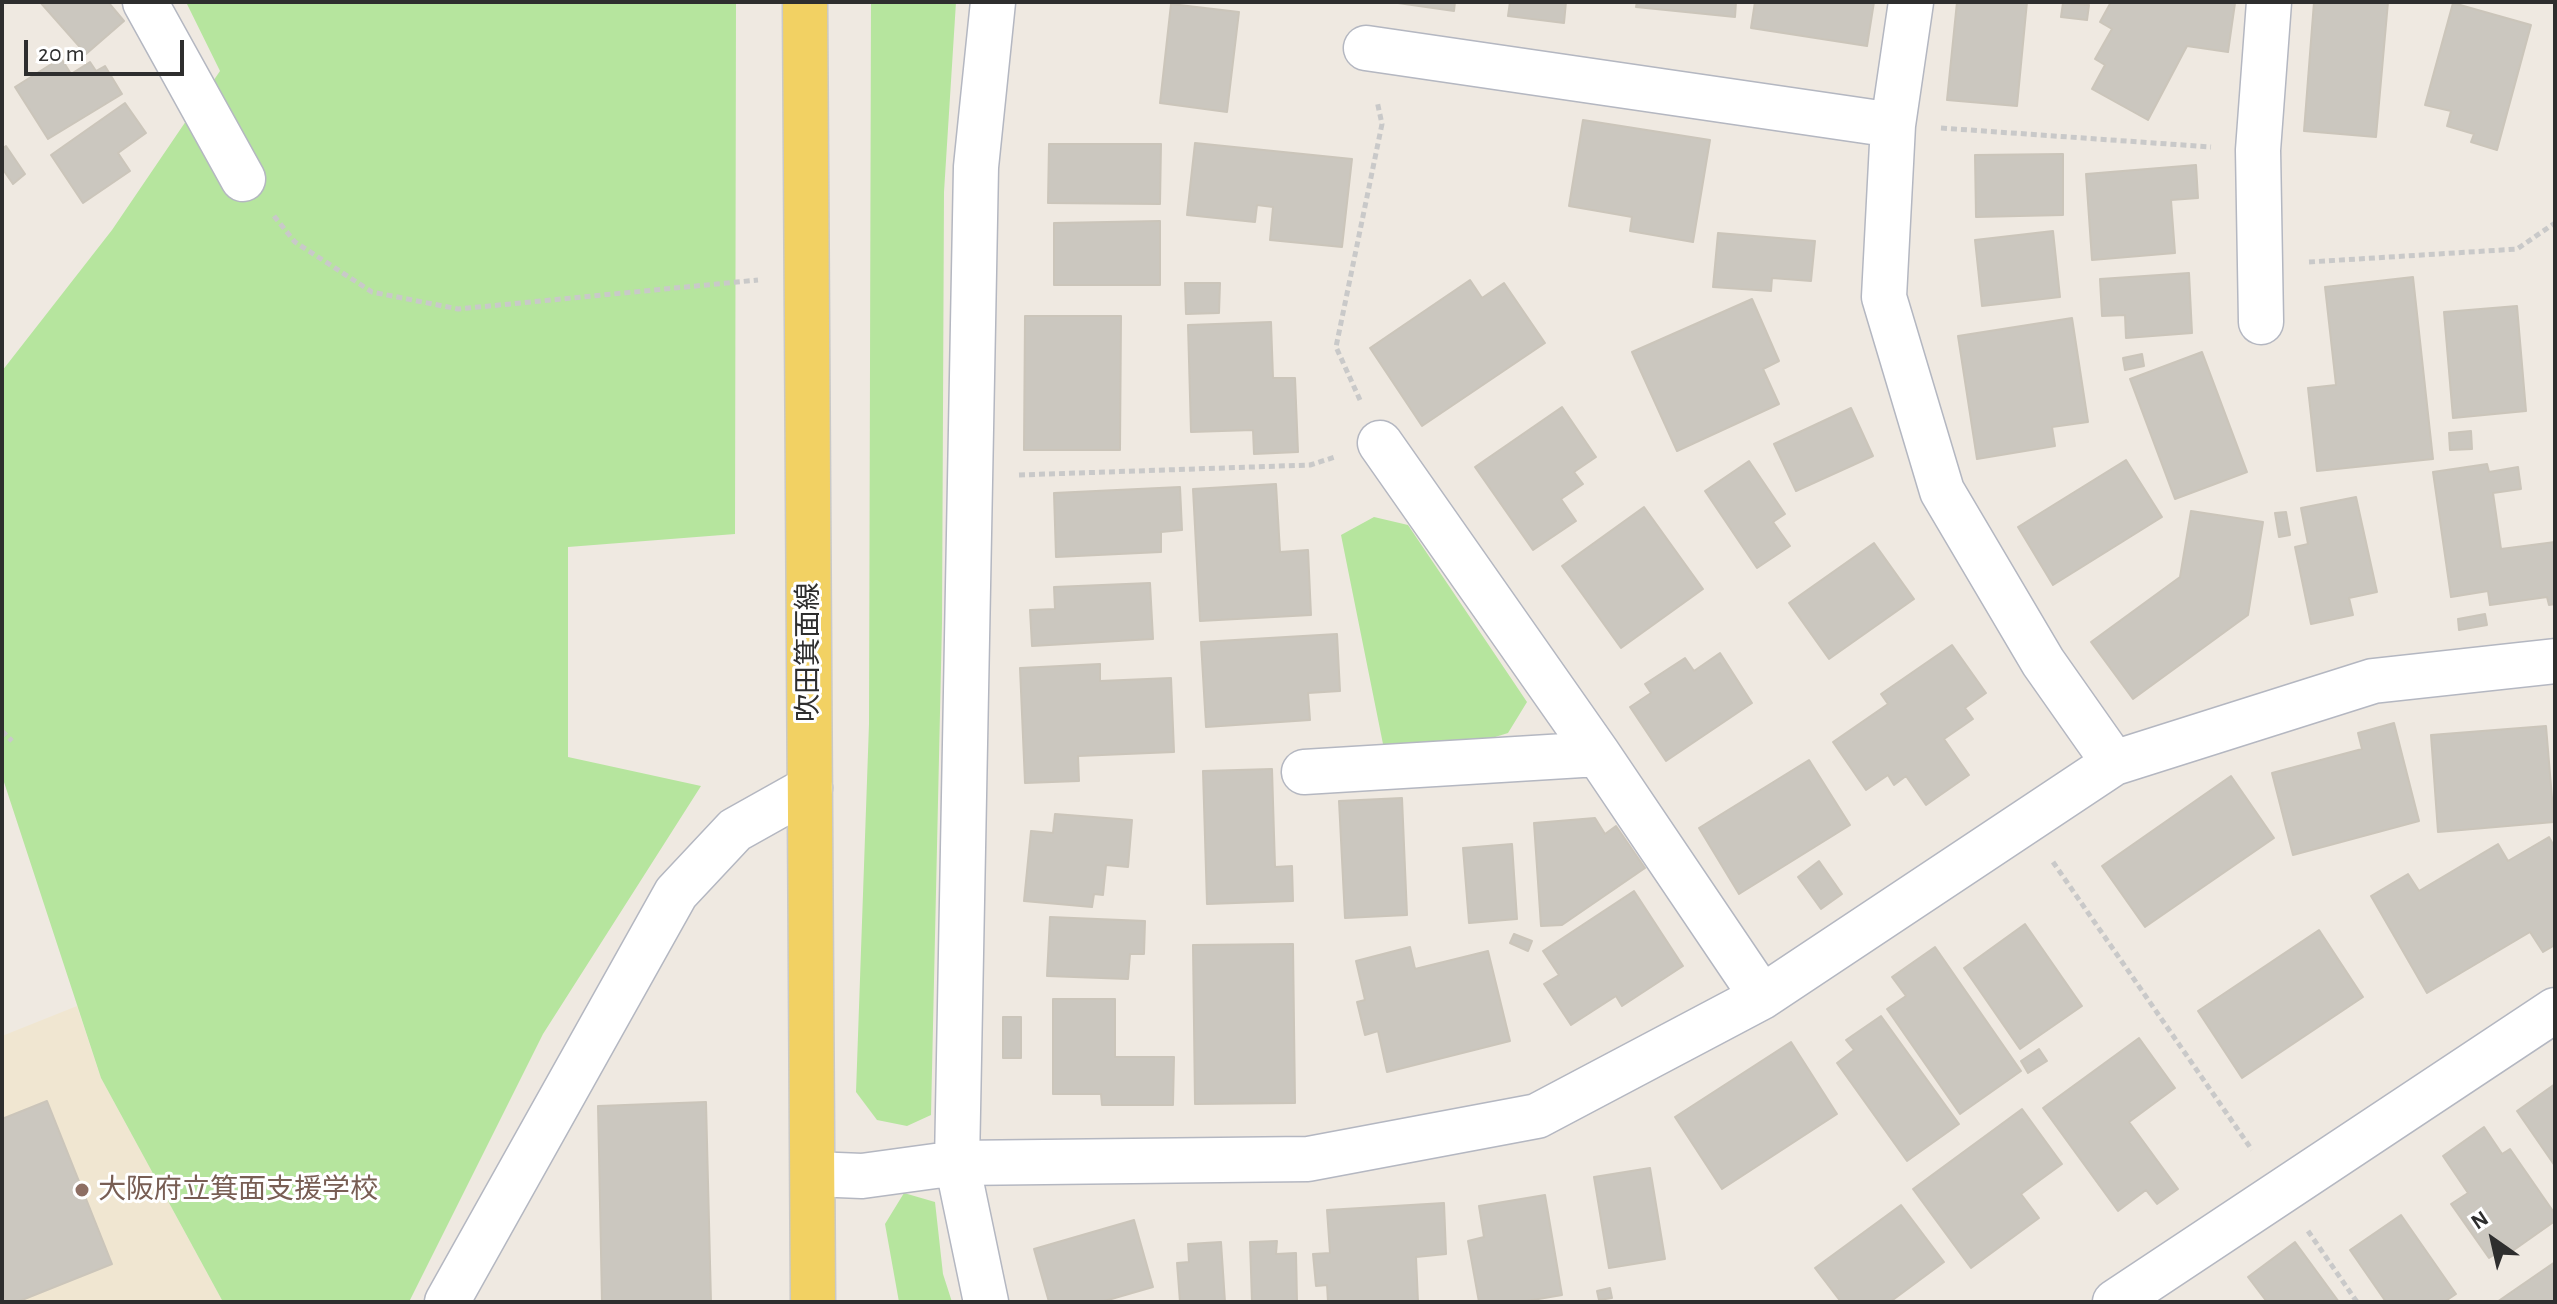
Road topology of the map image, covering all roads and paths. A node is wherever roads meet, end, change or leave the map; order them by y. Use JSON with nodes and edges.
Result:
{"nodes":[{"id":1,"x":145,"y":2,"type":"edge"},
{"id":2,"x":805,"y":2,"type":"edge"},
{"id":3,"x":993,"y":2,"type":"edge"},
{"id":4,"x":1911,"y":2,"type":"edge"},
{"id":5,"x":2269,"y":2,"type":"edge"},
{"id":6,"x":1366,"y":48,"type":"dead end"},
{"id":7,"x":1382,"y":124,"type":"dead end"},
{"id":8,"x":1893,"y":125,"type":"junction"},
{"id":9,"x":2153,"y":142,"type":"dead end"},
{"id":10,"x":243,"y":179,"type":"joint"},
{"id":11,"x":2555,"y":223,"type":"edge"},
{"id":12,"x":2260,"y":265,"type":"junction"},
{"id":13,"x":806,"y":275,"type":"junction"},
{"id":14,"x":2261,"y":322,"type":"dead end"},
{"id":15,"x":1380,"y":443,"type":"junction"},
{"id":16,"x":970,"y":477,"type":"junction"},
{"id":17,"x":2555,"y":661,"type":"edge"},
{"id":18,"x":2,"y":731,"type":"edge"},
{"id":19,"x":12,"y":741,"type":"dead end"},
{"id":20,"x":1598,"y":754,"type":"junction"},
{"id":21,"x":2114,"y":763,"type":"junction"},
{"id":22,"x":1304,"y":772,"type":"dead end"},
{"id":23,"x":810,"y":788,"type":"junction"},
{"id":24,"x":2025,"y":822,"type":"junction"},
{"id":25,"x":1762,"y":997,"type":"junction"},
{"id":26,"x":2555,"y":1010,"type":"edge"},
{"id":27,"x":957,"y":1163,"type":"junction"},
{"id":28,"x":813,"y":1174,"type":"junction"},
{"id":29,"x":2282,"y":1193,"type":"junction"},
{"id":30,"x":447,"y":1302,"type":"edge"},
{"id":31,"x":813,"y":1302,"type":"edge"},
{"id":32,"x":986,"y":1302,"type":"edge"},
{"id":33,"x":2115,"y":1302,"type":"edge"},
{"id":34,"x":2357,"y":1302,"type":"edge"}],
"edges":[{"from":1,"to":10,"type":"street"},
{"from":2,"to":13,"type":"main road","name":"吹田箕面線"},
{"from":3,"to":16,"type":"street"},
{"from":4,"to":8,"type":"street"},
{"from":5,"to":12,"type":"street"},
{"from":6,"to":8,"type":"street"},
{"from":7,"to":15,"type":"path"},
{"from":8,"to":9,"type":"path"},
{"from":8,"to":21,"type":"street"},
{"from":10,"to":13,"type":"path"},
{"from":11,"to":12,"type":"path"},
{"from":12,"to":14,"type":"street"},
{"from":13,"to":23,"type":"main road","name":"吹田箕面線"},
{"from":15,"to":16,"type":"path"},
{"from":15,"to":20,"type":"street"},
{"from":16,"to":27,"type":"street"},
{"from":17,"to":21,"type":"street"},
{"from":18,"to":19,"type":"path"},
{"from":20,"to":22,"type":"street"},
{"from":20,"to":25,"type":"street"},
{"from":21,"to":24,"type":"street"},
{"from":23,"to":28,"type":"main road","name":"吹田箕面線"},
{"from":23,"to":30,"type":"street"},
{"from":24,"to":25,"type":"street"},
{"from":24,"to":29,"type":"path"},
{"from":25,"to":27,"type":"street"},
{"from":26,"to":29,"type":"street"},
{"from":27,"to":28,"type":"street"},
{"from":27,"to":32,"type":"street"},
{"from":28,"to":31,"type":"main road","name":"吹田箕面線"},
{"from":29,"to":33,"type":"street"},
{"from":29,"to":34,"type":"path"}]}
